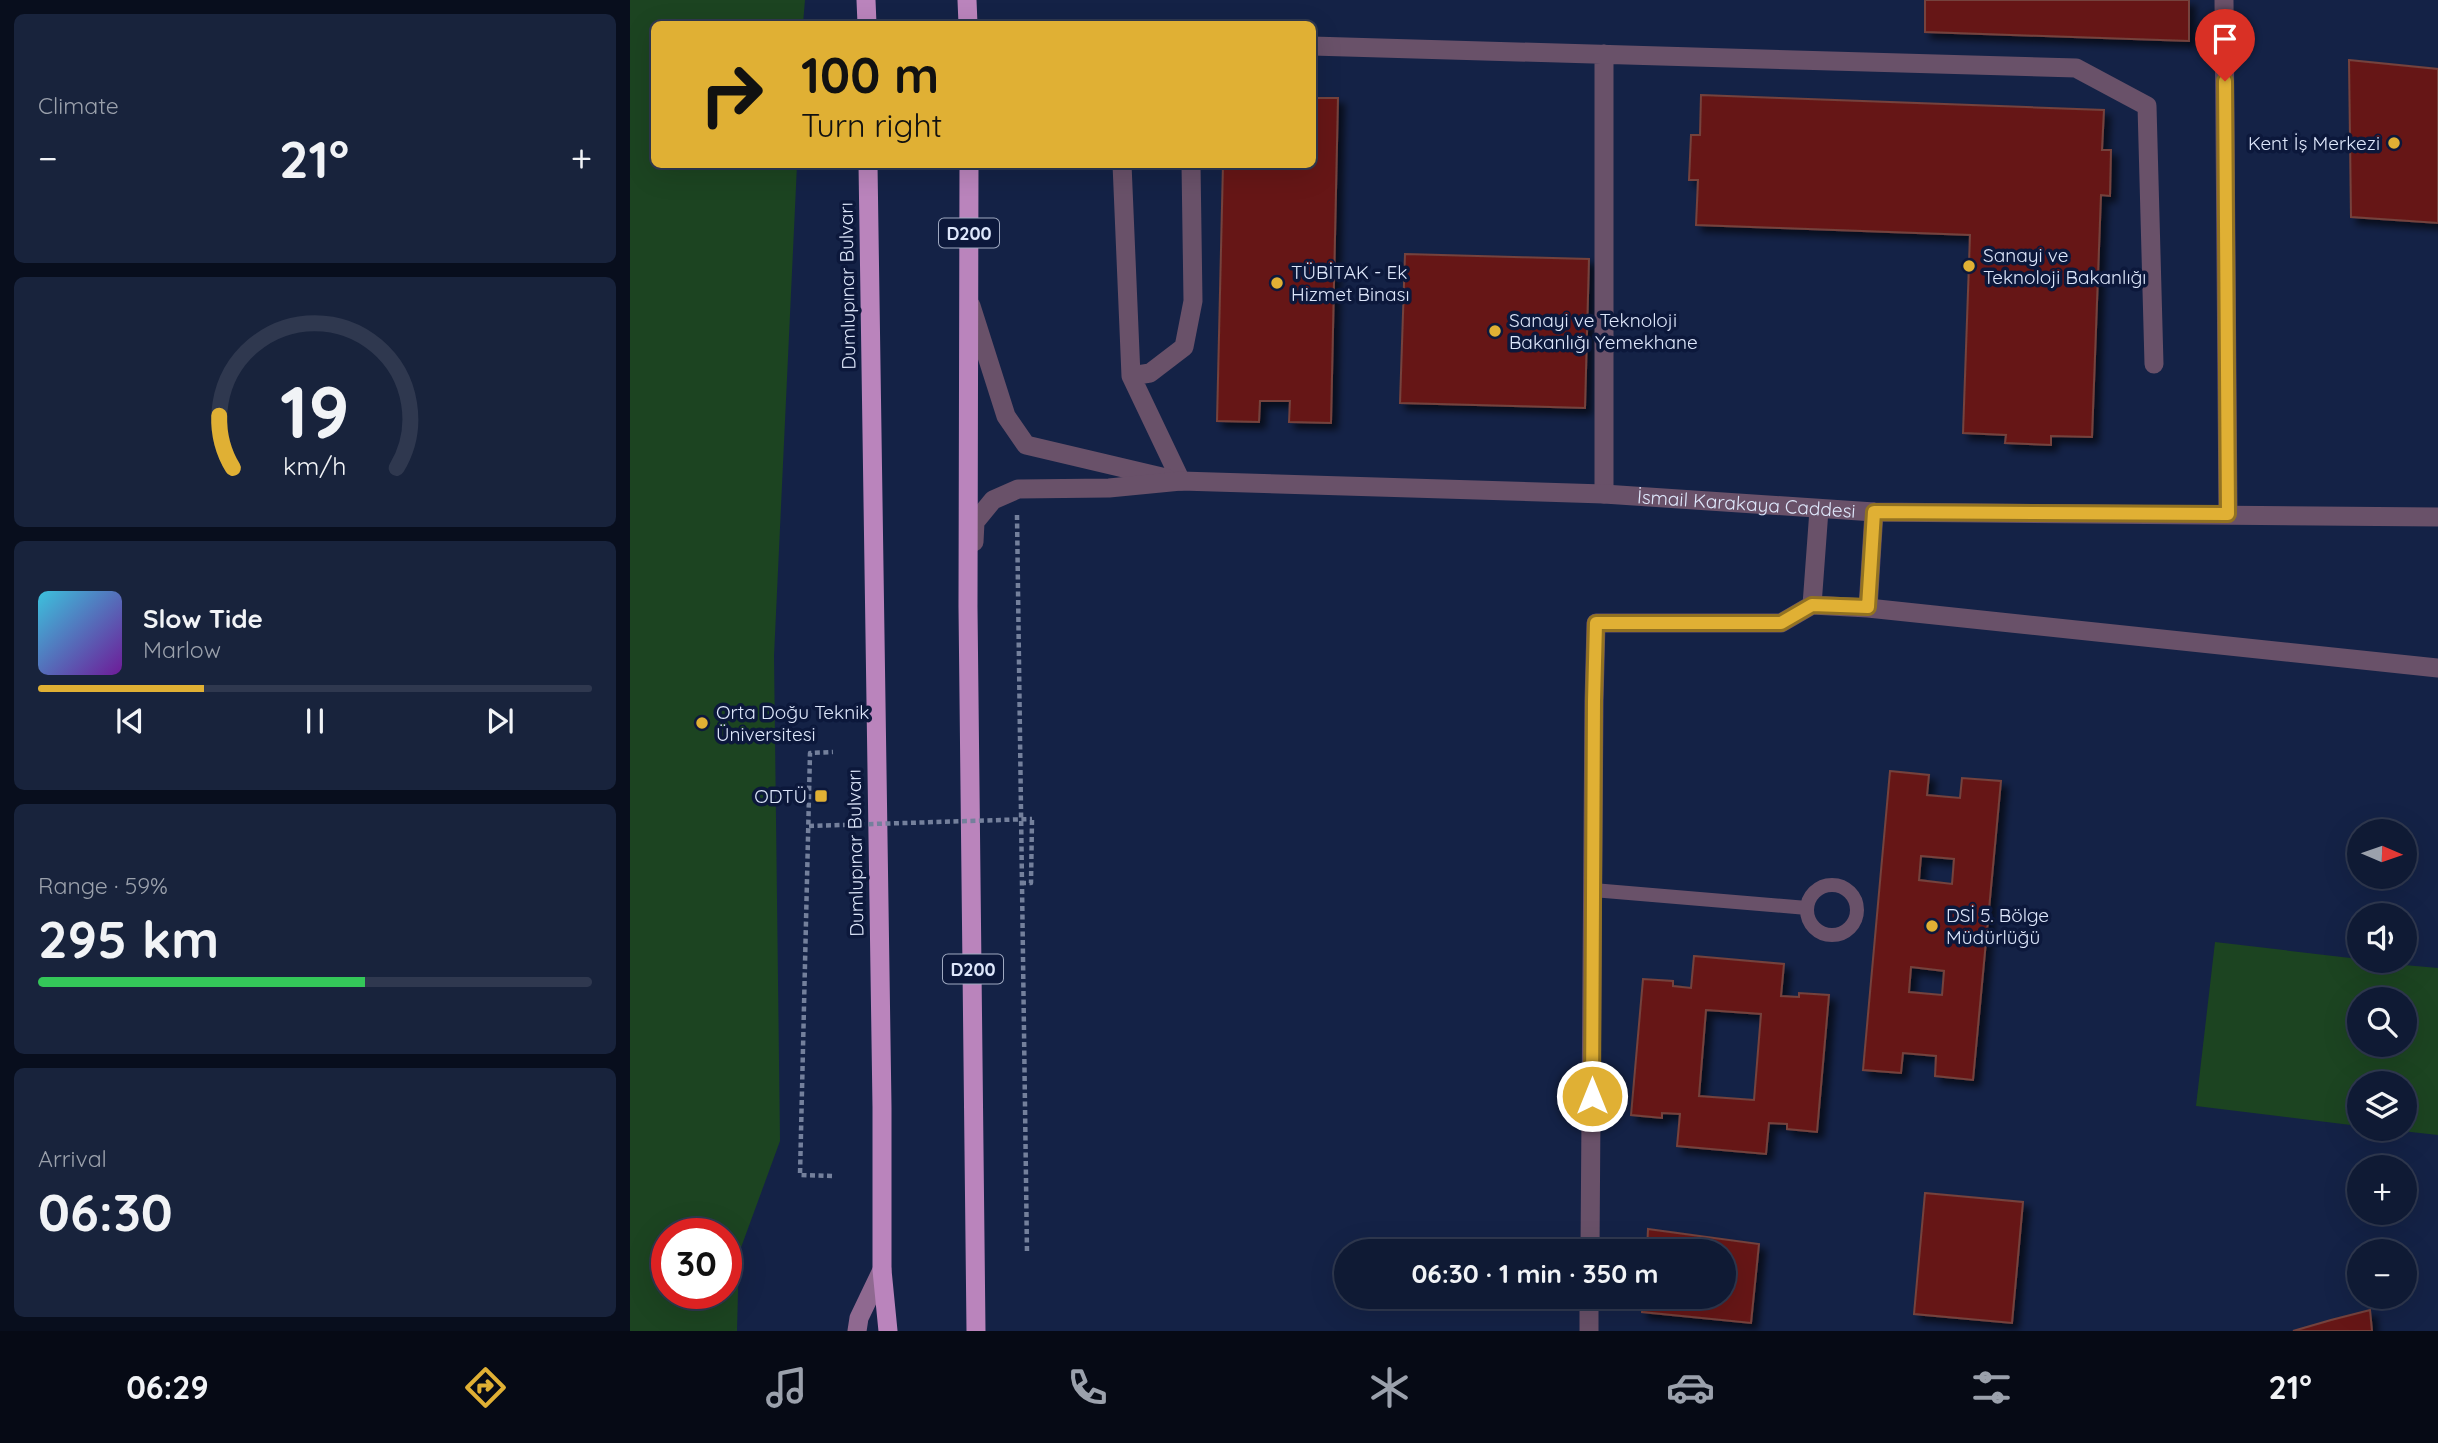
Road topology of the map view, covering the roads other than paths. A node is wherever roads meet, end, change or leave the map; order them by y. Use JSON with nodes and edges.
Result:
{"nodes":[{"id":1,"x":866,"y":0,"type":"edge"},
{"id":2,"x":967,"y":0,"type":"edge"},
{"id":3,"x":2224,"y":0,"type":"edge"},
{"id":4,"x":867,"y":21,"type":"edge"},
{"id":5,"x":968,"y":21,"type":"edge"},
{"id":6,"x":1316,"y":46,"type":"edge"},
{"id":7,"x":1604,"y":54,"type":"junction"},
{"id":8,"x":869,"y":168,"type":"edge"},
{"id":9,"x":969,"y":168,"type":"edge"},
{"id":10,"x":1122,"y":168,"type":"edge"},
{"id":11,"x":1191,"y":168,"type":"edge"},
{"id":12,"x":969,"y":301,"type":"junction"},
{"id":13,"x":2154,"y":365,"type":"dead end"},
{"id":14,"x":1131,"y":376,"type":"junction"},
{"id":15,"x":1181,"y":481,"type":"junction"},
{"id":16,"x":1604,"y":494,"type":"junction"},
{"id":17,"x":1819,"y":510,"type":"junction"},
{"id":18,"x":1874,"y":512,"type":"junction"},
{"id":19,"x":2228,"y":514,"type":"junction"},
{"id":20,"x":2438,"y":517,"type":"edge"},
{"id":21,"x":1812,"y":605,"type":"junction"},
{"id":22,"x":968,"y":607,"type":"junction"},
{"id":23,"x":1868,"y":607,"type":"junction"},
{"id":24,"x":2438,"y":668,"type":"edge"},
{"id":25,"x":1592,"y":890,"type":"junction"},
{"id":26,"x":1807,"y":908,"type":"dead end"},
{"id":27,"x":1590,"y":1239,"type":"edge"},
{"id":28,"x":882,"y":1270,"type":"junction"},
{"id":29,"x":1589,"y":1309,"type":"edge"},
{"id":30,"x":857,"y":1331,"type":"edge"},
{"id":31,"x":888,"y":1331,"type":"edge"},
{"id":32,"x":976,"y":1331,"type":"edge"},
{"id":33,"x":1589,"y":1331,"type":"edge"}],
"edges":[{"from":1,"to":4,"type":"highway"},
{"from":2,"to":5,"type":"highway"},
{"from":3,"to":19,"type":"street"},
{"from":6,"to":7,"type":"street"},
{"from":7,"to":13,"type":"street"},
{"from":7,"to":16,"type":"street"},
{"from":8,"to":28,"type":"highway","name":"Dumlupınar Bulvarı"},
{"from":9,"to":12,"type":"highway","number":"D200"},
{"from":10,"to":14,"type":"street"},
{"from":11,"to":14,"type":"street"},
{"from":12,"to":15,"type":"street","name":"İsmail Karakaya Caddesi"},
{"from":12,"to":22,"type":"highway","number":"D200"},
{"from":14,"to":15,"type":"street"},
{"from":15,"to":16,"type":"street","name":"İsmail Karakaya Caddesi"},
{"from":15,"to":22,"type":"street","name":"İsmail Karakaya Caddesi"},
{"from":16,"to":17,"type":"street","name":"İsmail Karakaya Caddesi"},
{"from":17,"to":18,"type":"street","name":"İsmail Karakaya Caddesi"},
{"from":17,"to":21,"type":"street"},
{"from":18,"to":19,"type":"street","name":"İsmail Karakaya Caddesi"},
{"from":18,"to":23,"type":"street"},
{"from":19,"to":20,"type":"street","name":"İsmail Karakaya Caddesi"},
{"from":21,"to":23,"type":"street"},
{"from":21,"to":25,"type":"street"},
{"from":22,"to":32,"type":"highway","number":"D200"},
{"from":23,"to":24,"type":"street"},
{"from":25,"to":26,"type":"lane"},
{"from":25,"to":27,"type":"street"},
{"from":28,"to":30,"type":"main road"},
{"from":28,"to":31,"type":"highway","name":"Dumlupınar Bulvarı"},
{"from":29,"to":33,"type":"street"}]}
